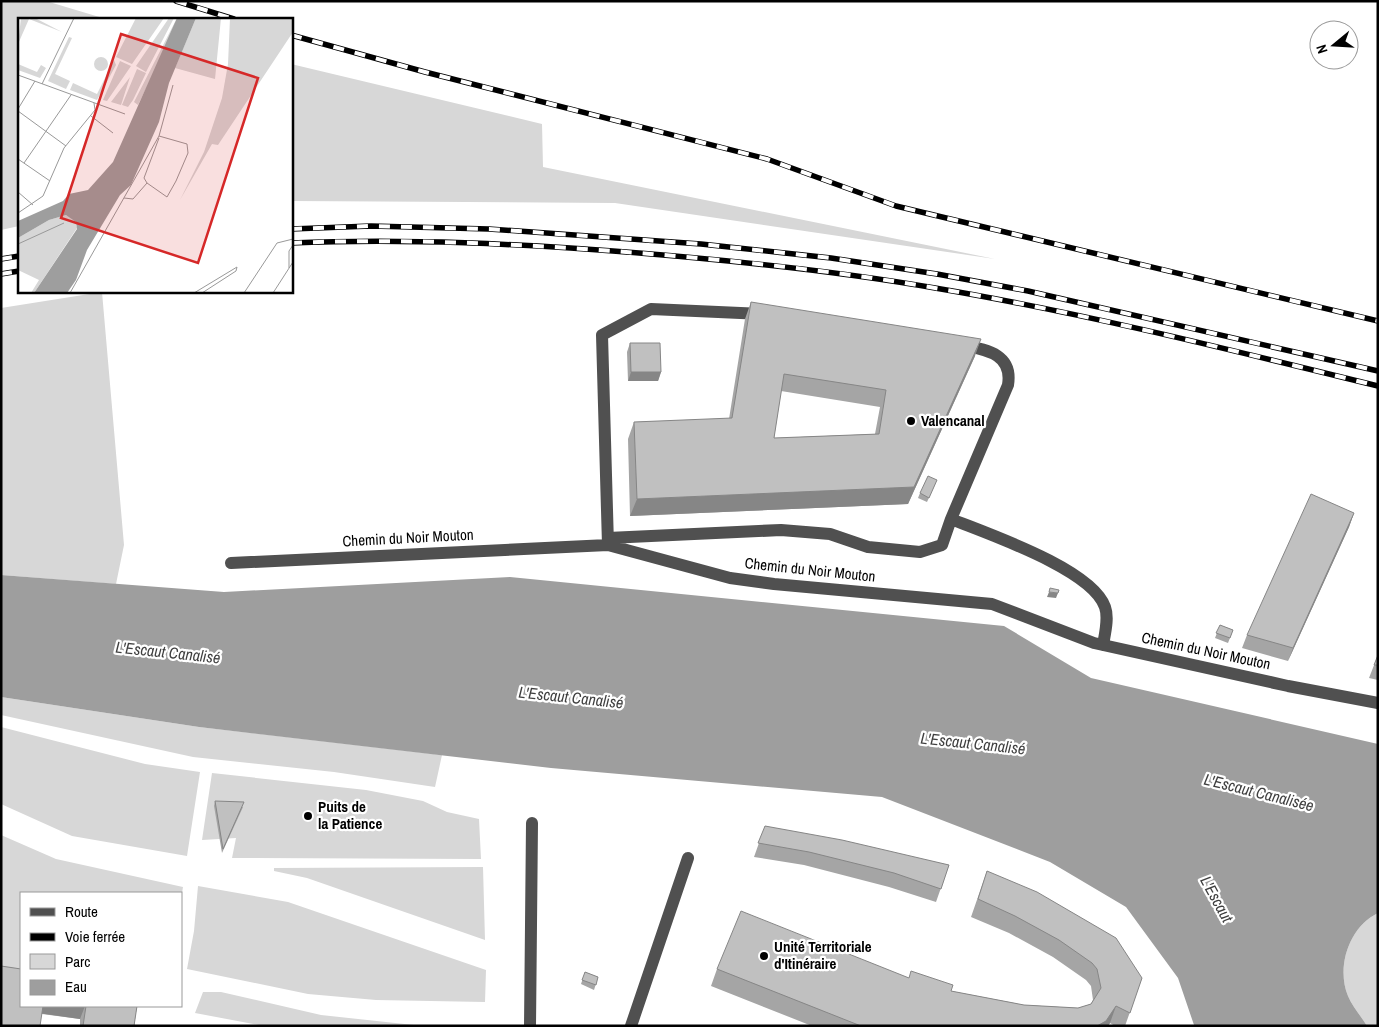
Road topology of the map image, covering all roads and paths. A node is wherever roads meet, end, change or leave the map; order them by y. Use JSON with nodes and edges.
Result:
{"nodes":[{"id":1,"x":776,"y":315,"type":"edge"},
{"id":2,"x":952,"y":342,"type":"edge"},
{"id":3,"x":951,"y":519,"type":"junction"},
{"id":4,"x":608,"y":541,"type":"junction"},
{"id":5,"x":231,"y":563,"type":"dead end"},
{"id":6,"x":1103,"y":645,"type":"junction"},
{"id":7,"x":1378,"y":703,"type":"edge"},
{"id":8,"x":532,"y":823,"type":"dead end"},
{"id":9,"x":688,"y":858,"type":"dead end"},
{"id":10,"x":530,"y":1026,"type":"edge"},
{"id":11,"x":631,"y":1026,"type":"edge"}],
"edges":[{"from":1,"to":4,"type":"street"},
{"from":2,"to":3,"type":"street"},
{"from":3,"to":4,"type":"street"},
{"from":3,"to":6,"type":"street"},
{"from":4,"to":5,"type":"street","name":"Chemin du Noir Mouton"},
{"from":4,"to":6,"type":"street","name":"Chemin du Noir Mouton"},
{"from":6,"to":7,"type":"street","name":"Chemin du Noir Mouton"},
{"from":8,"to":10,"type":"street"},
{"from":9,"to":11,"type":"street"}]}
